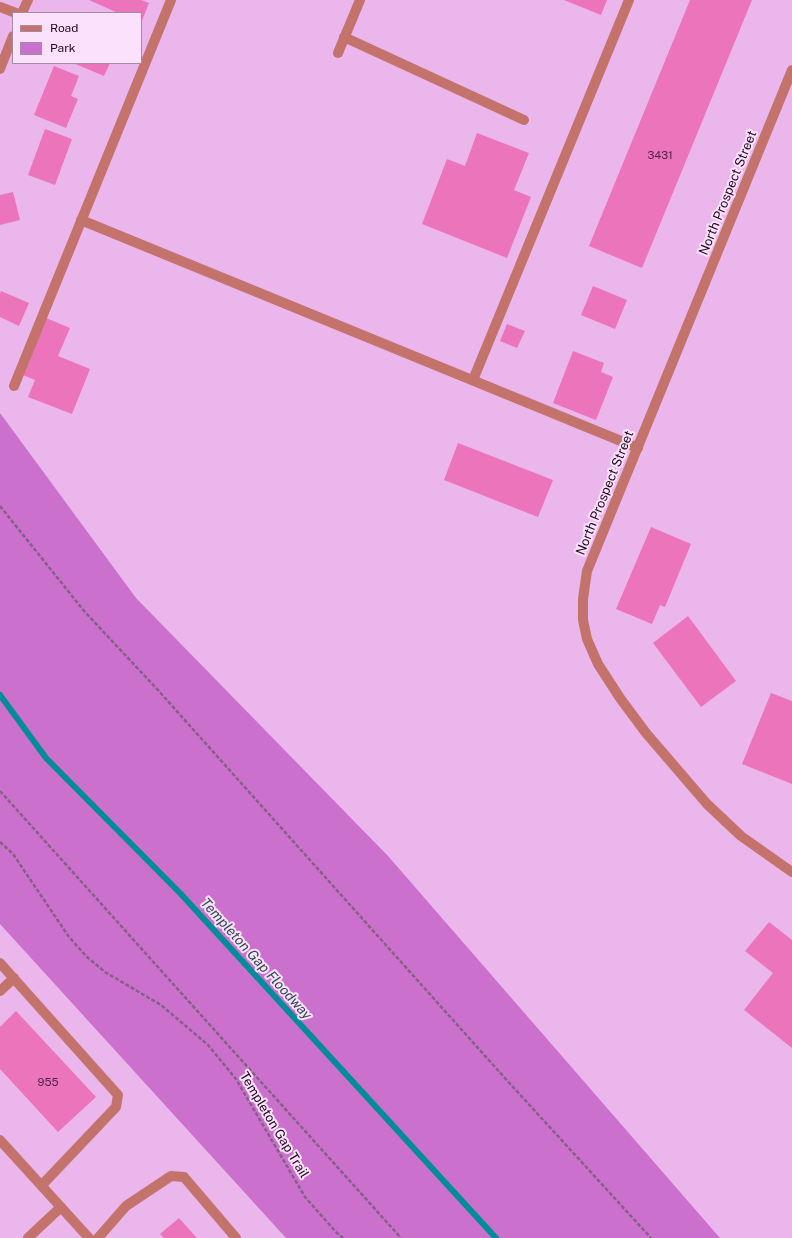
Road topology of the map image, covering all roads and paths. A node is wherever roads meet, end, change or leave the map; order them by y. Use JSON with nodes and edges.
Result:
{"nodes":[{"id":1,"x":28,"y":0,"type":"edge"},
{"id":2,"x":171,"y":0,"type":"edge"},
{"id":3,"x":360,"y":0,"type":"edge"},
{"id":4,"x":629,"y":0,"type":"edge"},
{"id":5,"x":0,"y":7,"type":"edge"},
{"id":6,"x":13,"y":12,"type":"edge"},
{"id":7,"x":22,"y":12,"type":"edge"},
{"id":8,"x":344,"y":37,"type":"junction"},
{"id":9,"x":12,"y":39,"type":"edge"},
{"id":10,"x":338,"y":53,"type":"dead end"},
{"id":11,"x":0,"y":69,"type":"edge"},
{"id":12,"x":792,"y":70,"type":"edge"},
{"id":13,"x":524,"y":120,"type":"dead end"},
{"id":14,"x":82,"y":220,"type":"junction"},
{"id":15,"x":473,"y":380,"type":"junction"},
{"id":16,"x":14,"y":386,"type":"dead end"},
{"id":17,"x":638,"y":448,"type":"junction"},
{"id":18,"x":0,"y":506,"type":"edge"},
{"id":19,"x":0,"y":791,"type":"edge"},
{"id":20,"x":0,"y":842,"type":"edge"},
{"id":21,"x":792,"y":872,"type":"edge"},
{"id":22,"x":0,"y":962,"type":"edge"},
{"id":23,"x":14,"y":978,"type":"junction"},
{"id":24,"x":0,"y":991,"type":"edge"},
{"id":25,"x":0,"y":1140,"type":"edge"},
{"id":26,"x":42,"y":1186,"type":"junction"},
{"id":27,"x":61,"y":1207,"type":"junction"},
{"id":28,"x":28,"y":1238,"type":"edge"},
{"id":29,"x":89,"y":1238,"type":"edge"},
{"id":30,"x":98,"y":1238,"type":"edge"},
{"id":31,"x":236,"y":1238,"type":"edge"},
{"id":32,"x":344,"y":1238,"type":"edge"},
{"id":33,"x":401,"y":1238,"type":"edge"},
{"id":34,"x":651,"y":1238,"type":"edge"}],
"edges":[{"from":1,"to":7,"type":"street"},
{"from":2,"to":14,"type":"street"},
{"from":3,"to":8,"type":"street"},
{"from":4,"to":15,"type":"street"},
{"from":5,"to":6,"type":"street"},
{"from":8,"to":10,"type":"street"},
{"from":8,"to":13,"type":"street"},
{"from":9,"to":11,"type":"street"},
{"from":12,"to":17,"type":"street","name":"North Prospect Street"},
{"from":14,"to":15,"type":"street"},
{"from":14,"to":16,"type":"street"},
{"from":15,"to":17,"type":"street"},
{"from":17,"to":21,"type":"street","name":"North Prospect Street"},
{"from":18,"to":34,"type":"path"},
{"from":19,"to":33,"type":"path"},
{"from":20,"to":32,"type":"path","name":"Templeton Gap Trail"},
{"from":22,"to":23,"type":"street"},
{"from":23,"to":24,"type":"street"},
{"from":23,"to":26,"type":"street"},
{"from":25,"to":26,"type":"street"},
{"from":26,"to":27,"type":"street"},
{"from":27,"to":28,"type":"street"},
{"from":27,"to":29,"type":"street"},
{"from":30,"to":31,"type":"street"}]}
